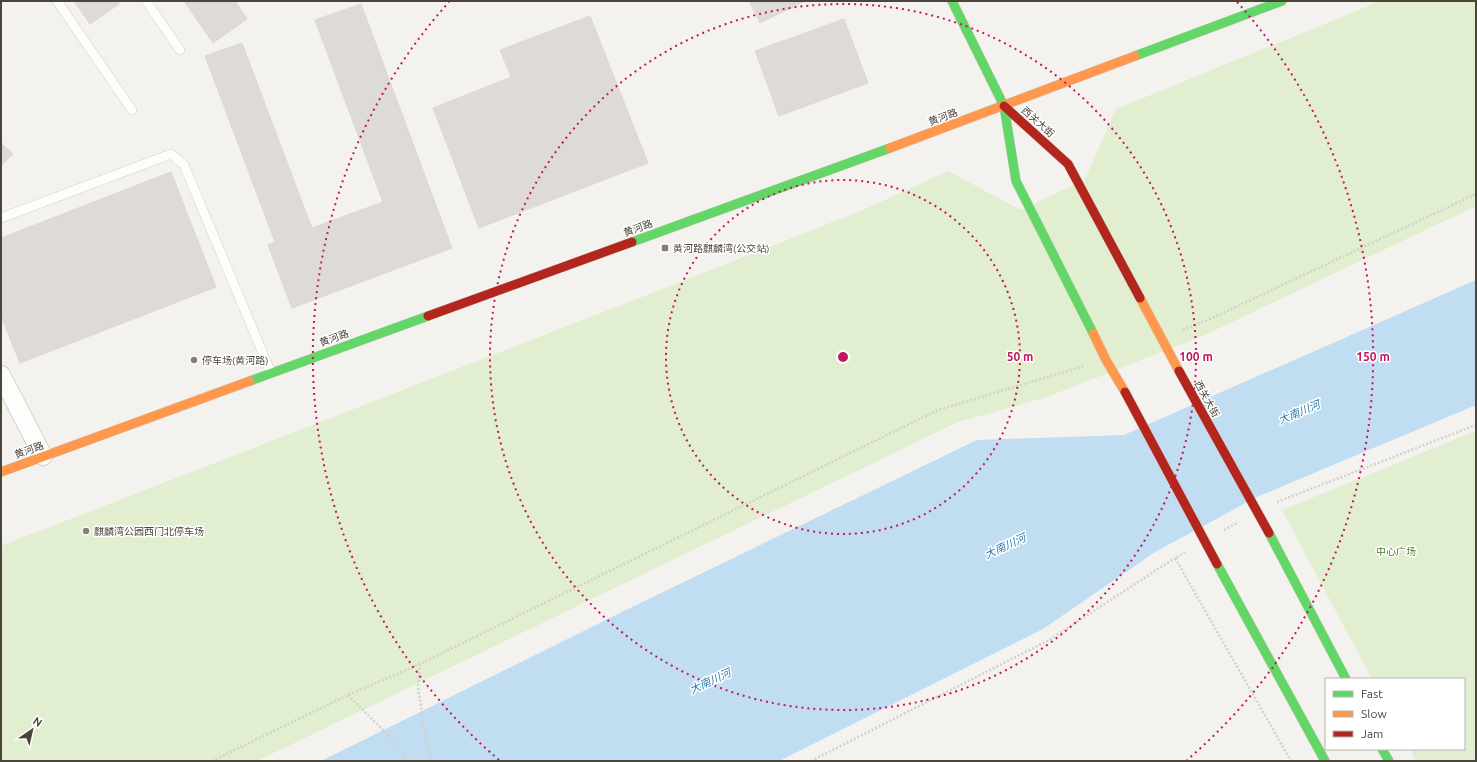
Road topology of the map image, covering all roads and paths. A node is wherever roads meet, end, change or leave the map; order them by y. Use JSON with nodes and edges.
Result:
{"nodes":[{"id":1,"x":57,"y":1,"type":"edge"},
{"id":2,"x":146,"y":1,"type":"edge"},
{"id":3,"x":952,"y":1,"type":"edge"},
{"id":4,"x":1282,"y":1,"type":"edge"},
{"id":5,"x":180,"y":50,"type":"dead end"},
{"id":6,"x":1004,"y":106,"type":"junction"},
{"id":7,"x":132,"y":110,"type":"dead end"},
{"id":8,"x":1476,"y":194,"type":"edge"},
{"id":9,"x":1,"y":218,"type":"edge"},
{"id":10,"x":1162,"y":338,"type":"junction"},
{"id":11,"x":1106,"y":360,"type":"junction"},
{"id":12,"x":271,"y":373,"type":"junction"},
{"id":13,"x":1,"y":375,"type":"edge"},
{"id":14,"x":43,"y":456,"type":"junction"},
{"id":15,"x":1,"y":472,"type":"edge"},
{"id":16,"x":1175,"y":558,"type":"dead end"},
{"id":17,"x":420,"y":664,"type":"junction"},
{"id":18,"x":1345,"y":678,"type":"edge"},
{"id":19,"x":348,"y":695,"type":"junction"},
{"id":20,"x":1383,"y":750,"type":"edge"},
{"id":21,"x":212,"y":761,"type":"edge"},
{"id":22,"x":406,"y":761,"type":"edge"},
{"id":23,"x":432,"y":761,"type":"edge"},
{"id":24,"x":811,"y":761,"type":"edge"},
{"id":25,"x":1325,"y":761,"type":"edge"},
{"id":26,"x":1389,"y":761,"type":"edge"}],
"edges":[{"from":1,"to":7,"type":"lane"},
{"from":2,"to":5,"type":"lane"},
{"from":3,"to":6,"type":"main road","name":"西关大街"},
{"from":4,"to":6,"type":"main road","name":"黄河路"},
{"from":6,"to":10,"type":"main road","name":"西关大街"},
{"from":6,"to":11,"type":"main road","name":"西关大街"},
{"from":6,"to":12,"type":"main road","name":"黄河路"},
{"from":8,"to":10,"type":"path"},
{"from":9,"to":12,"type":"lane"},
{"from":10,"to":18,"type":"main road","name":"西关大街","bridge":true},
{"from":11,"to":17,"type":"path"},
{"from":11,"to":25,"type":"main road","name":"西关大街","bridge":true},
{"from":12,"to":14,"type":"main road","name":"黄河路"},
{"from":13,"to":14,"type":"street"},
{"from":14,"to":15,"type":"main road","name":"黄河路"},
{"from":16,"to":24,"type":"path"},
{"from":17,"to":19,"type":"path"},
{"from":17,"to":23,"type":"path"},
{"from":19,"to":21,"type":"path"},
{"from":19,"to":22,"type":"path"},
{"from":20,"to":26,"type":"main road"}]}
